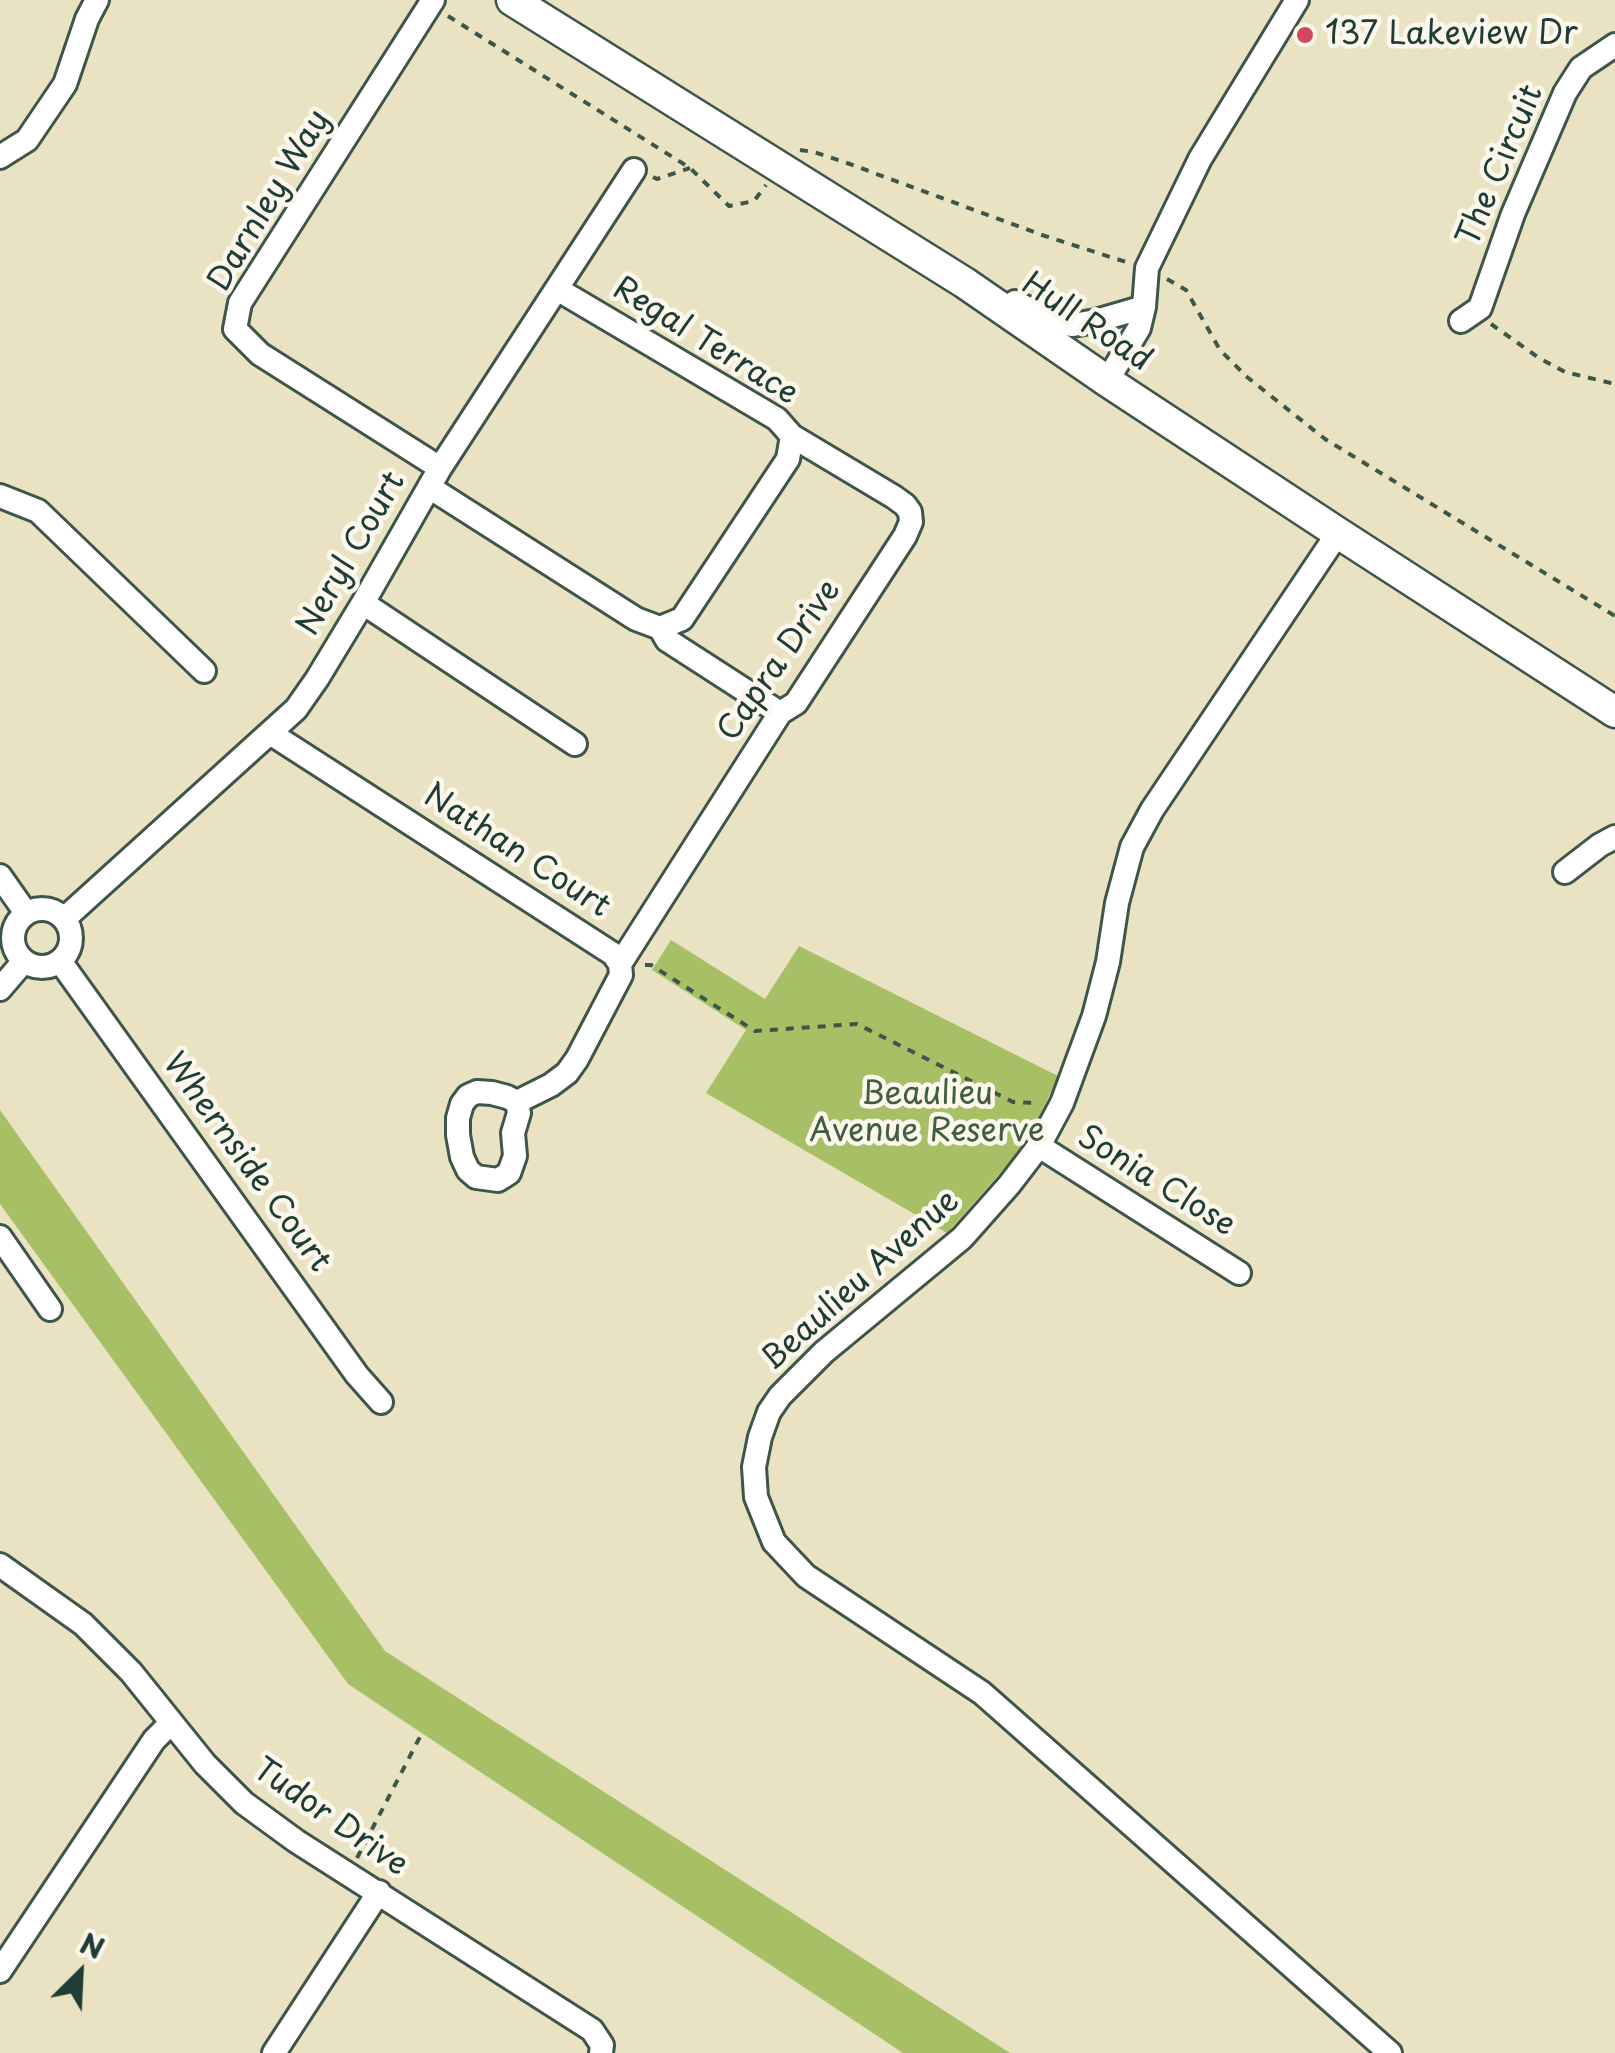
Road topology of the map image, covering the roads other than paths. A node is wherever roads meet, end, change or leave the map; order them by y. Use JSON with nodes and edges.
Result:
{"nodes":[{"id":1,"x":96,"y":0,"type":"edge"},
{"id":2,"x":512,"y":0,"type":"edge"},
{"id":3,"x":1297,"y":0,"type":"edge"},
{"id":4,"x":431,"y":2,"type":"edge"},
{"id":5,"x":1615,"y":45,"type":"edge"},
{"id":6,"x":0,"y":157,"type":"edge"},
{"id":7,"x":634,"y":170,"type":"road end"},
{"id":8,"x":965,"y":283,"type":"junction"},
{"id":9,"x":557,"y":289,"type":"junction"},
{"id":10,"x":1144,"y":307,"type":"junction"},
{"id":11,"x":1470,"y":314,"type":"road end"},
{"id":12,"x":1107,"y":381,"type":"junction"},
{"id":13,"x":792,"y":436,"type":"junction"},
{"id":14,"x":434,"y":478,"type":"junction"},
{"id":15,"x":0,"y":496,"type":"edge"},
{"id":16,"x":1338,"y":533,"type":"junction"},
{"id":17,"x":363,"y":603,"type":"junction"},
{"id":18,"x":660,"y":628,"type":"junction"},
{"id":19,"x":204,"y":671,"type":"dead end"},
{"id":20,"x":1615,"y":712,"type":"edge"},
{"id":21,"x":780,"y":713,"type":"junction"},
{"id":22,"x":270,"y":733,"type":"junction"},
{"id":23,"x":575,"y":744,"type":"dead end"},
{"id":24,"x":1615,"y":837,"type":"edge"},
{"id":25,"x":1565,"y":872,"type":"dead end"},
{"id":26,"x":0,"y":876,"type":"edge"},
{"id":27,"x":26,"y":913,"type":"junction"},
{"id":28,"x":64,"y":920,"type":"junction"},
{"id":29,"x":60,"y":961,"type":"junction"},
{"id":30,"x":24,"y":962,"type":"junction"},
{"id":31,"x":620,"y":964,"type":"junction"},
{"id":32,"x":0,"y":990,"type":"edge"},
{"id":33,"x":516,"y":1102,"type":"dead end"},
{"id":34,"x":1038,"y":1146,"type":"junction"},
{"id":35,"x":0,"y":1237,"type":"edge"},
{"id":36,"x":1239,"y":1273,"type":"dead end"},
{"id":37,"x":50,"y":1310,"type":"dead end"},
{"id":38,"x":381,"y":1402,"type":"dead end"},
{"id":39,"x":0,"y":1565,"type":"edge"},
{"id":40,"x":172,"y":1722,"type":"junction"},
{"id":41,"x":379,"y":1892,"type":"junction"},
{"id":42,"x":0,"y":1972,"type":"edge"},
{"id":43,"x":274,"y":2053,"type":"edge"},
{"id":44,"x":601,"y":2053,"type":"edge"},
{"id":45,"x":1390,"y":2053,"type":"edge"}],
"edges":[{"from":1,"to":6,"type":"street"},
{"from":2,"to":8,"type":"main road","name":"Hull Road"},
{"from":3,"to":10,"type":"street"},
{"from":4,"to":14,"type":"street","name":"Darnley Way"},
{"from":5,"to":11,"type":"street","name":"The Circuit"},
{"from":7,"to":9,"type":"street","name":"Neryl Court"},
{"from":8,"to":10,"type":"street"},
{"from":8,"to":12,"type":"main road","name":"Hull Road"},
{"from":9,"to":13,"type":"street","name":"Regal Terrace"},
{"from":9,"to":14,"type":"street","name":"Neryl Court"},
{"from":10,"to":12,"type":"street"},
{"from":12,"to":16,"type":"main road","name":"Hull Road"},
{"from":13,"to":18,"type":"street","name":"Regal Terrace"},
{"from":13,"to":21,"type":"street","name":"Capra Drive"},
{"from":14,"to":17,"type":"street","name":"Neryl Court"},
{"from":14,"to":18,"type":"street"},
{"from":15,"to":19,"type":"street"},
{"from":16,"to":20,"type":"main road","name":"Hull Road"},
{"from":16,"to":34,"type":"street","name":"Beaulieu Avenue"},
{"from":17,"to":22,"type":"street","name":"Neryl Court"},
{"from":17,"to":23,"type":"street"},
{"from":18,"to":21,"type":"street"},
{"from":21,"to":31,"type":"street","name":"Capra Drive"},
{"from":22,"to":28,"type":"street","name":"Neryl Court"},
{"from":22,"to":31,"type":"street","name":"Nathan Court"},
{"from":24,"to":25,"type":"street"},
{"from":26,"to":27,"type":"street"},
{"from":27,"to":28,"type":"street"},
{"from":27,"to":30,"type":"street"},
{"from":28,"to":29,"type":"street"},
{"from":29,"to":30,"type":"street"},
{"from":29,"to":38,"type":"street","name":"Whernside Court"},
{"from":30,"to":32,"type":"street"},
{"from":31,"to":33,"type":"street","name":"Nathan Court"},
{"from":34,"to":36,"type":"street","name":"Sonia Close"},
{"from":34,"to":45,"type":"street","name":"Beaulieu Avenue"},
{"from":35,"to":37,"type":"street"},
{"from":39,"to":40,"type":"street","name":"Tudor Drive"},
{"from":40,"to":41,"type":"street","name":"Tudor Drive"},
{"from":40,"to":42,"type":"street"},
{"from":41,"to":43,"type":"street"},
{"from":41,"to":44,"type":"street","name":"Tudor Drive"}]}
